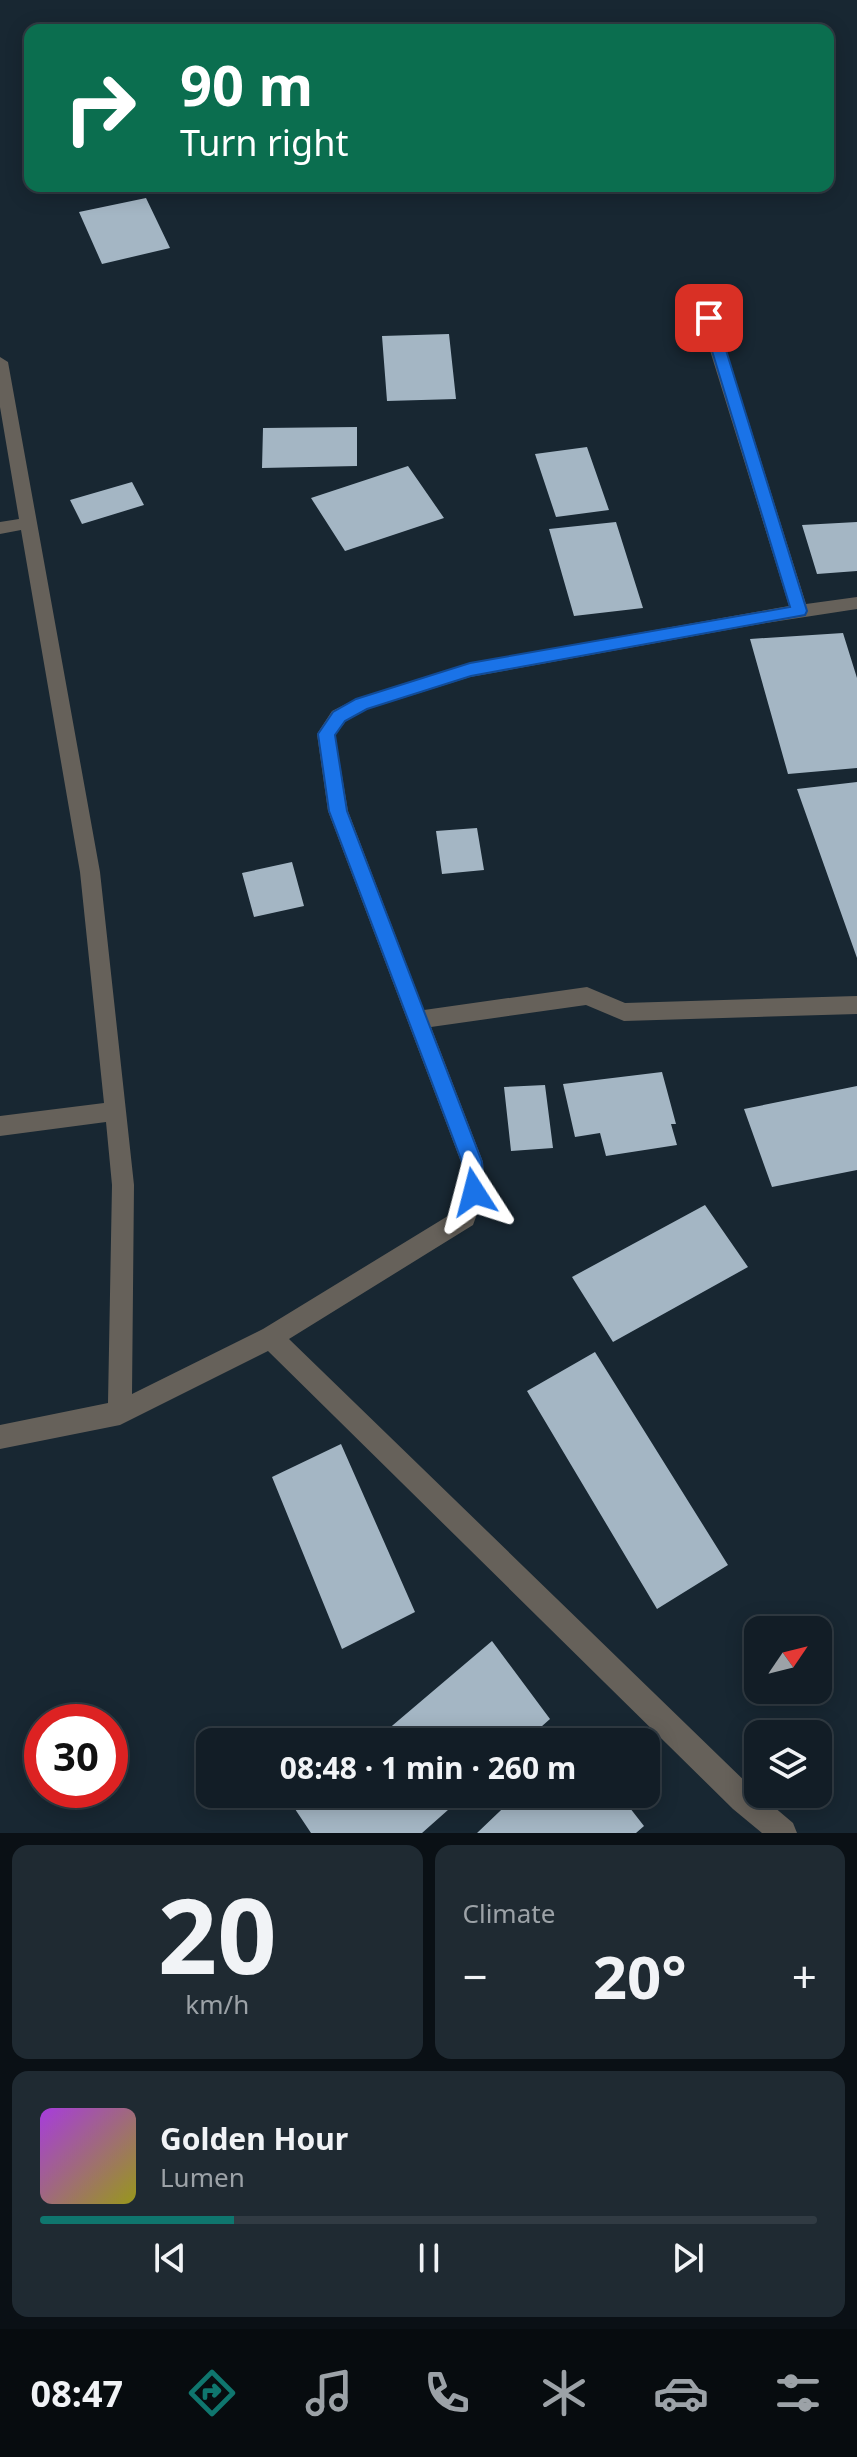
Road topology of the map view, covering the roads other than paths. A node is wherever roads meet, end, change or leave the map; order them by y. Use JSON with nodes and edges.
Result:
{"nodes":[{"id":1,"x":699,"y":289,"type":"dead end"},
{"id":2,"x":0,"y":362,"type":"edge"},
{"id":3,"x":29,"y":523,"type":"junction"},
{"id":4,"x":0,"y":528,"type":"edge"},
{"id":5,"x":857,"y":603,"type":"edge"},
{"id":6,"x":799,"y":611,"type":"junction"},
{"id":7,"x":857,"y":1005,"type":"edge"},
{"id":8,"x":418,"y":1020,"type":"junction"},
{"id":9,"x":115,"y":1111,"type":"junction"},
{"id":10,"x":0,"y":1126,"type":"edge"},
{"id":11,"x":271,"y":1337,"type":"junction"},
{"id":12,"x":120,"y":1413,"type":"junction"},
{"id":13,"x":0,"y":1437,"type":"edge"},
{"id":14,"x":783,"y":1833,"type":"edge"}],
"edges":[{"from":1,"to":6,"type":"street"},
{"from":2,"to":3,"type":"street"},
{"from":3,"to":4,"type":"street"},
{"from":3,"to":9,"type":"street"},
{"from":5,"to":6,"type":"street"},
{"from":6,"to":8,"type":"street"},
{"from":7,"to":8,"type":"street"},
{"from":8,"to":11,"type":"street"},
{"from":9,"to":10,"type":"street"},
{"from":9,"to":12,"type":"street"},
{"from":11,"to":12,"type":"street"},
{"from":11,"to":14,"type":"street"},
{"from":12,"to":13,"type":"street"}]}
